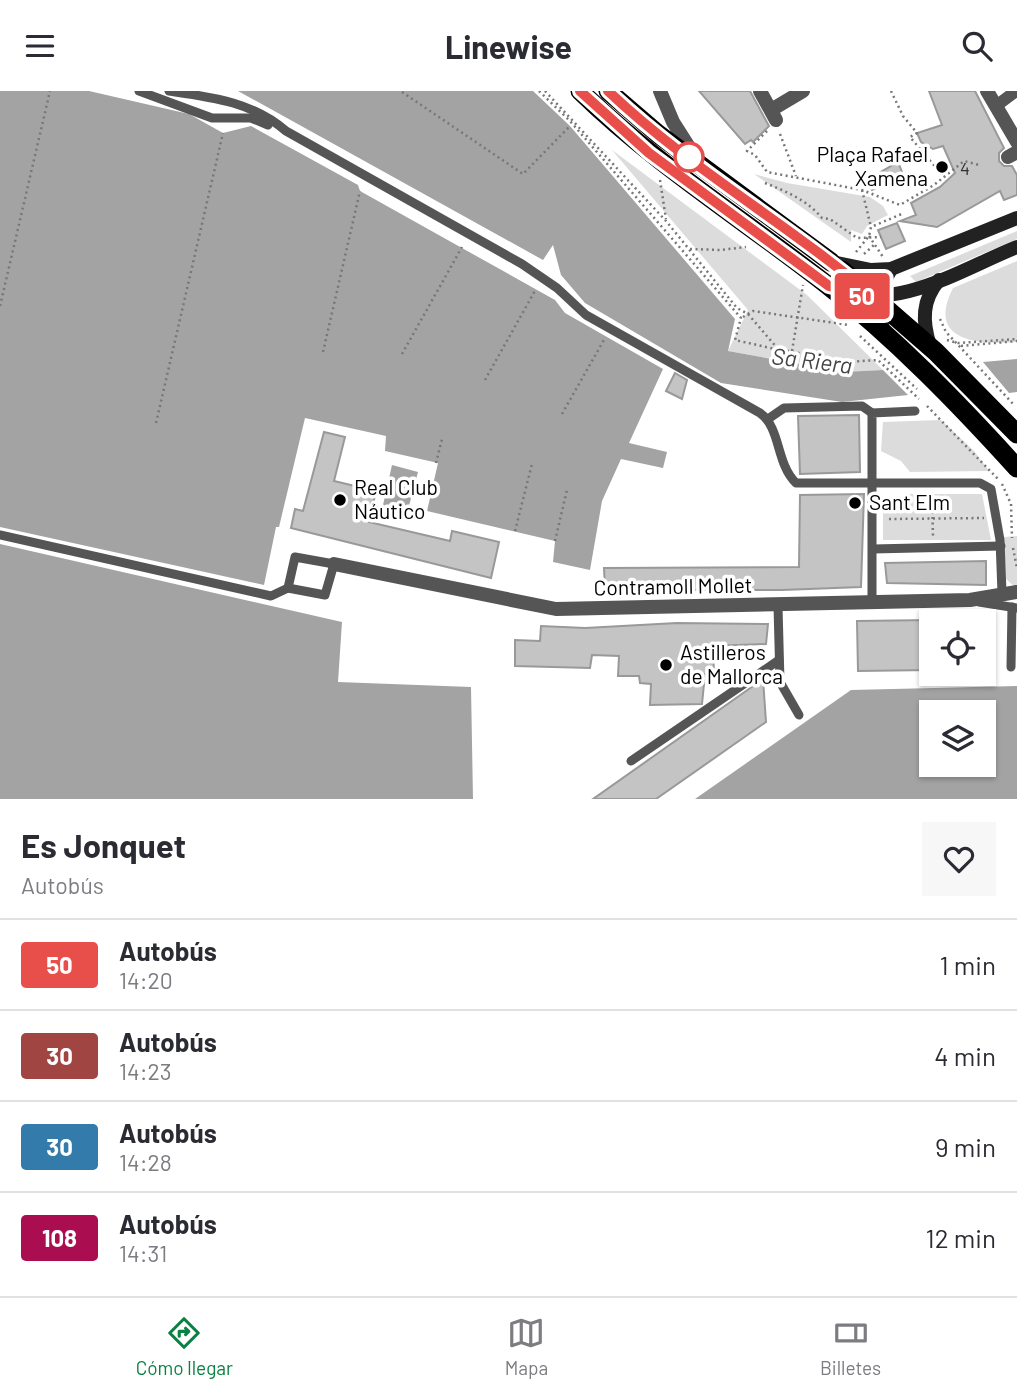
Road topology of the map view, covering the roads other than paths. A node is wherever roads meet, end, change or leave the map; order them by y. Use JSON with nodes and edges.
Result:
{"nodes":[{"id":1,"x":139,"y":91,"type":"edge"},
{"id":2,"x":169,"y":91,"type":"edge"},
{"id":3,"x":580,"y":91,"type":"edge"},
{"id":4,"x":608,"y":91,"type":"edge"},
{"id":5,"x":660,"y":91,"type":"edge"},
{"id":6,"x":760,"y":91,"type":"edge"},
{"id":7,"x":803,"y":91,"type":"edge"},
{"id":8,"x":988,"y":91,"type":"edge"},
{"id":9,"x":1016,"y":91,"type":"edge"},
{"id":10,"x":996,"y":106,"type":"junction"},
{"id":11,"x":286,"y":131,"type":"junction"},
{"id":12,"x":1017,"y":142,"type":"edge"},
{"id":13,"x":706,"y":170,"type":"junction"},
{"id":14,"x":1017,"y":218,"type":"edge"},
{"id":15,"x":1017,"y":247,"type":"edge"},
{"id":16,"x":843,"y":263,"type":"junction"},
{"id":17,"x":891,"y":269,"type":"junction"},
{"id":18,"x":939,"y":279,"type":"junction"},
{"id":19,"x":829,"y":286,"type":"junction"},
{"id":20,"x":875,"y":298,"type":"junction"},
{"id":21,"x":885,"y":335,"type":"junction"},
{"id":22,"x":931,"y":347,"type":"junction"},
{"id":23,"x":915,"y":411,"type":"dead end"},
{"id":24,"x":872,"y":413,"type":"junction"},
{"id":25,"x":768,"y":419,"type":"junction"},
{"id":26,"x":1017,"y":434,"type":"edge"},
{"id":27,"x":1017,"y":468,"type":"edge"},
{"id":28,"x":874,"y":483,"type":"junction"},
{"id":29,"x":0,"y":535,"type":"edge"},
{"id":30,"x":1001,"y":546,"type":"junction"},
{"id":31,"x":873,"y":549,"type":"junction"},
{"id":32,"x":334,"y":564,"type":"junction"},
{"id":33,"x":288,"y":588,"type":"junction"},
{"id":34,"x":1017,"y":592,"type":"edge"},
{"id":35,"x":1002,"y":593,"type":"junction"},
{"id":36,"x":970,"y":600,"type":"junction"},
{"id":37,"x":872,"y":603,"type":"junction"},
{"id":38,"x":778,"y":606,"type":"junction"},
{"id":39,"x":1014,"y":607,"type":"edge"},
{"id":40,"x":779,"y":660,"type":"junction"},
{"id":41,"x":1011,"y":667,"type":"dead end"},
{"id":42,"x":799,"y":715,"type":"dead end"},
{"id":43,"x":631,"y":761,"type":"dead end"}],
"edges":[{"from":1,"to":11,"type":"lane"},
{"from":2,"to":11,"type":"lane"},
{"from":3,"to":19,"type":"highway"},
{"from":4,"to":13,"type":"highway"},
{"from":5,"to":13,"type":"street"},
{"from":6,"to":7,"type":"street"},
{"from":8,"to":10,"type":"street"},
{"from":9,"to":10,"type":"street"},
{"from":10,"to":12,"type":"street"},
{"from":11,"to":25,"type":"lane"},
{"from":13,"to":16,"type":"highway"},
{"from":14,"to":17,"type":"main road"},
{"from":15,"to":18,"type":"main road"},
{"from":16,"to":17,"type":"main road"},
{"from":16,"to":20,"type":"highway"},
{"from":17,"to":20,"type":"main road"},
{"from":18,"to":20,"type":"main road"},
{"from":18,"to":22,"type":"main road"},
{"from":19,"to":20,"type":"main road"},
{"from":19,"to":21,"type":"highway"},
{"from":20,"to":21,"type":"main road"},
{"from":20,"to":22,"type":"highway"},
{"from":21,"to":27,"type":"highway"},
{"from":22,"to":26,"type":"highway"},
{"from":23,"to":24,"type":"lane"},
{"from":24,"to":25,"type":"lane"},
{"from":24,"to":28,"type":"lane"},
{"from":25,"to":28,"type":"lane"},
{"from":28,"to":30,"type":"lane"},
{"from":28,"to":31,"type":"lane"},
{"from":29,"to":33,"type":"lane"},
{"from":30,"to":31,"type":"lane"},
{"from":30,"to":35,"type":"lane"},
{"from":31,"to":37,"type":"lane"},
{"from":32,"to":33,"type":"lane"},
{"from":32,"to":33,"type":"lane","name":"Contramoll Mollet"},
{"from":32,"to":38,"type":"street","name":"Contramoll Mollet"},
{"from":34,"to":35,"type":"street","name":"Contramoll Mollet"},
{"from":35,"to":36,"type":"street","name":"Contramoll Mollet"},
{"from":36,"to":37,"type":"street","name":"Contramoll Mollet"},
{"from":36,"to":39,"type":"lane"},
{"from":37,"to":38,"type":"street","name":"Contramoll Mollet"},
{"from":38,"to":40,"type":"lane"},
{"from":39,"to":41,"type":"lane"},
{"from":40,"to":42,"type":"lane"},
{"from":40,"to":43,"type":"lane"}]}
